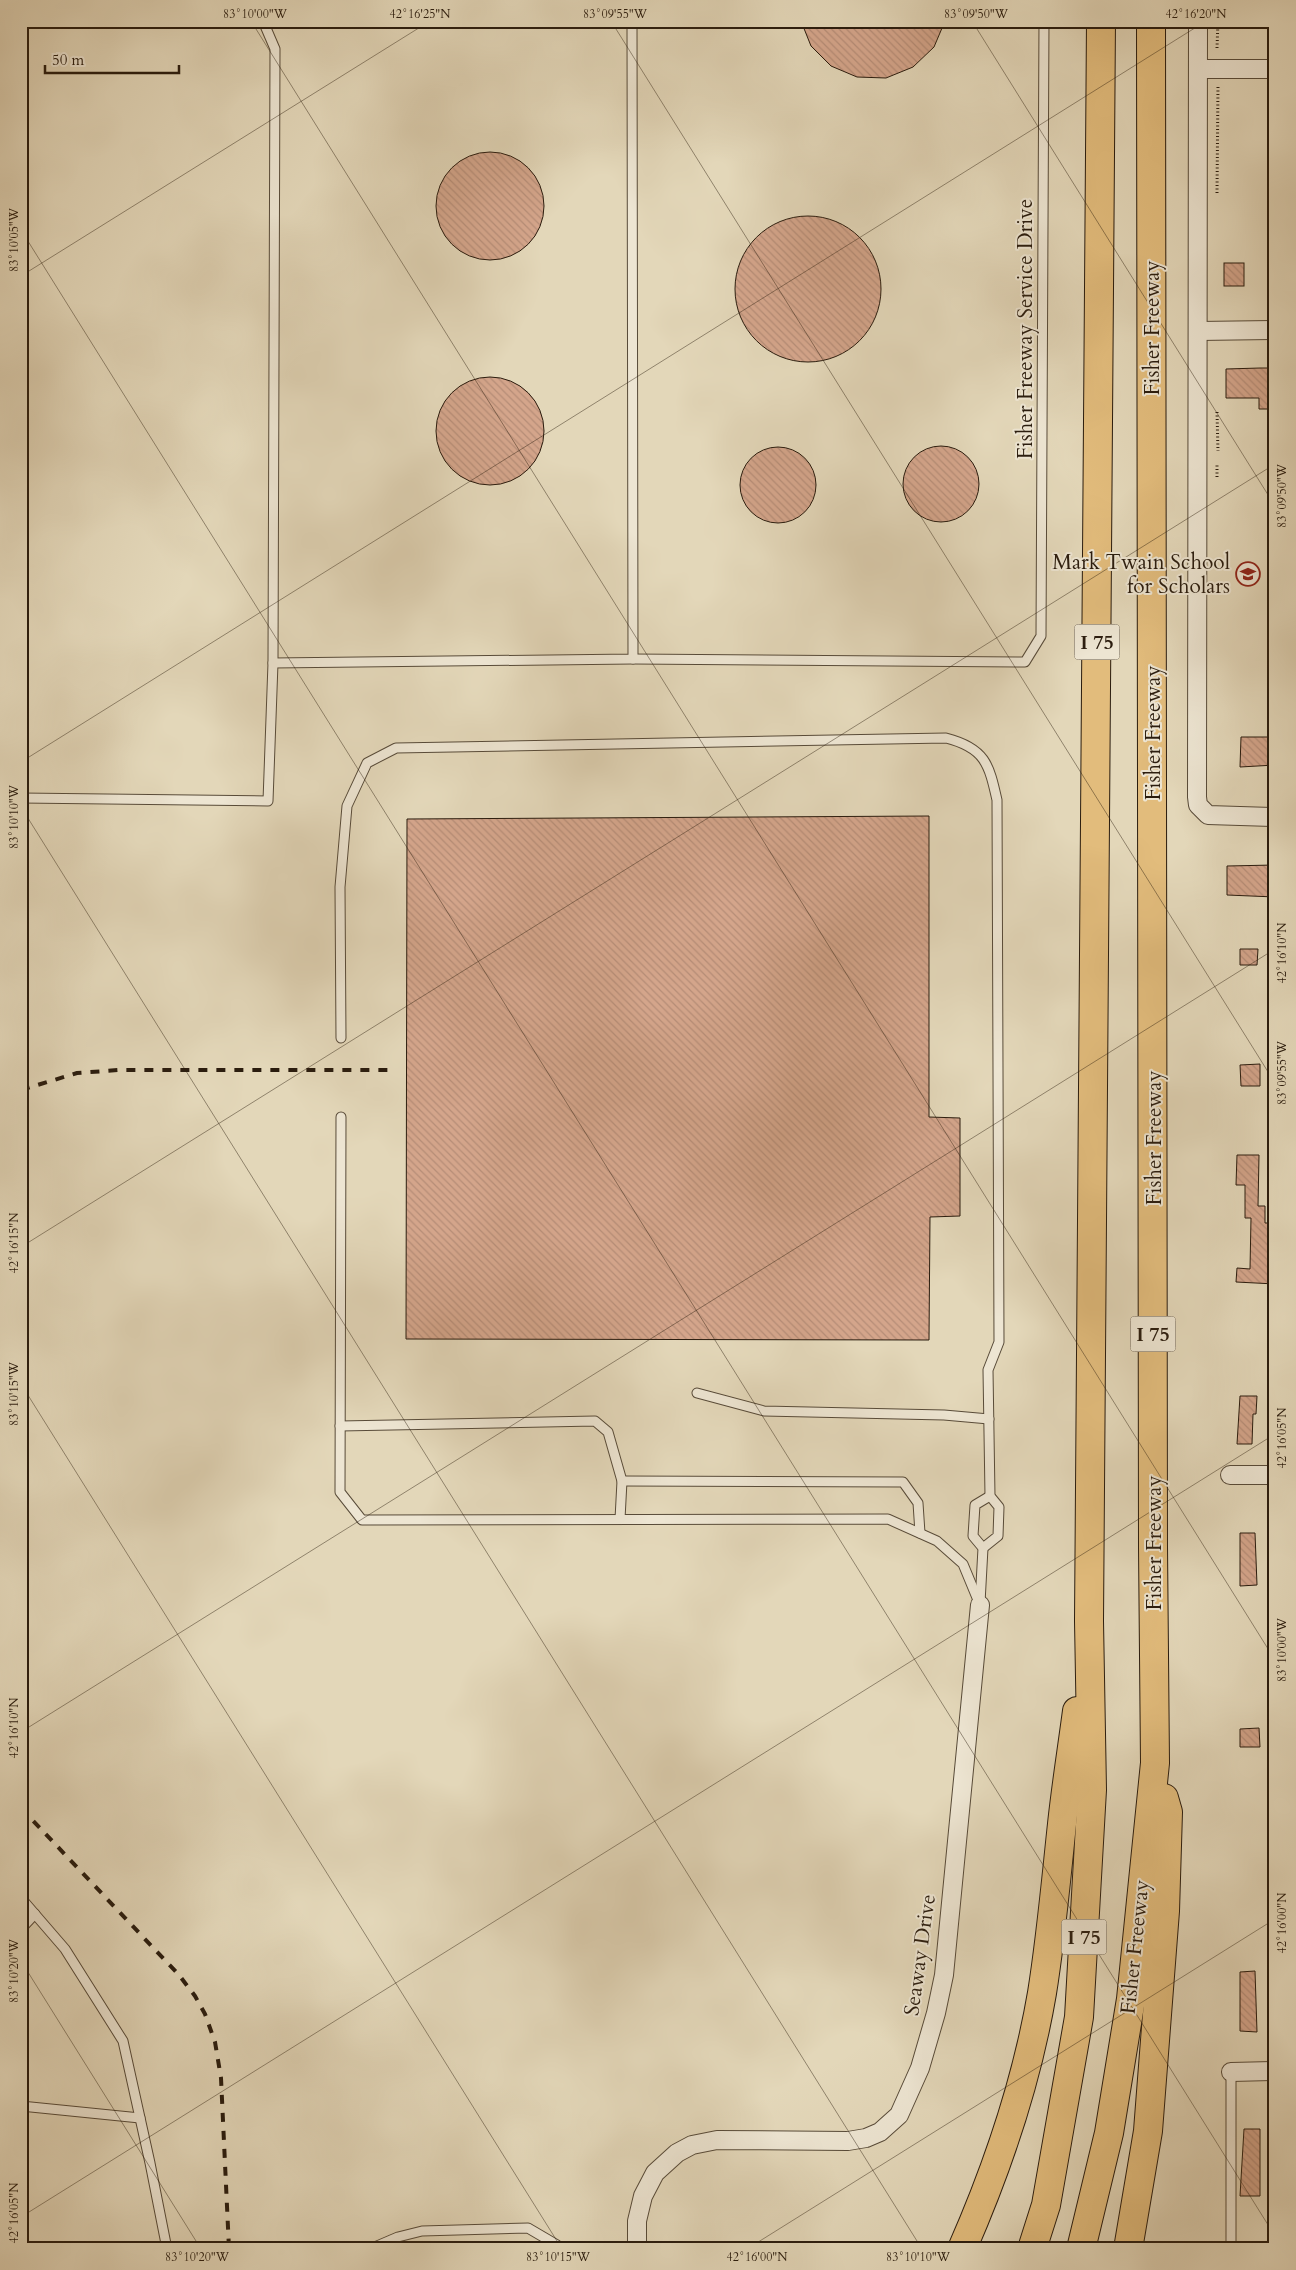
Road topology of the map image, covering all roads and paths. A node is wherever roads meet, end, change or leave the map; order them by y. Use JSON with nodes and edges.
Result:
{"nodes":[{"id":1,"x":263,"y":21,"type":"edge"},
{"id":2,"x":632,"y":21,"type":"edge"},
{"id":3,"x":1044,"y":21,"type":"edge"},
{"id":4,"x":1101,"y":21,"type":"edge"},
{"id":5,"x":1151,"y":21,"type":"edge"},
{"id":6,"x":1198,"y":21,"type":"edge"},
{"id":7,"x":1198,"y":69,"type":"junction"},
{"id":8,"x":1275,"y":69,"type":"edge"},
{"id":9,"x":1275,"y":330,"type":"edge"},
{"id":10,"x":1198,"y":332,"type":"junction"},
{"id":11,"x":1217,"y":465,"type":"dead end"},
{"id":12,"x":1217,"y":477,"type":"dead end"},
{"id":13,"x":633,"y":659,"type":"junction"},
{"id":14,"x":273,"y":663,"type":"junction"},
{"id":15,"x":21,"y":798,"type":"edge"},
{"id":16,"x":1275,"y":817,"type":"edge"},
{"id":17,"x":341,"y":1038,"type":"dead end"},
{"id":18,"x":341,"y":1116,"type":"dead end"},
{"id":19,"x":696,"y":1393,"type":"dead end"},
{"id":20,"x":989,"y":1419,"type":"junction"},
{"id":21,"x":340,"y":1426,"type":"junction"},
{"id":22,"x":1230,"y":1475,"type":"dead end"},
{"id":23,"x":1275,"y":1475,"type":"edge"},
{"id":24,"x":622,"y":1482,"type":"junction"},
{"id":25,"x":990,"y":1496,"type":"junction"},
{"id":26,"x":620,"y":1519,"type":"junction"},
{"id":27,"x":920,"y":1533,"type":"junction"},
{"id":28,"x":983,"y":1548,"type":"junction"},
{"id":29,"x":980,"y":1605,"type":"junction"},
{"id":30,"x":1089,"y":1621,"type":"junction"},
{"id":31,"x":1155,"y":1764,"type":"junction"},
{"id":32,"x":21,"y":1898,"type":"edge"},
{"id":33,"x":35,"y":1914,"type":"junction"},
{"id":34,"x":21,"y":1929,"type":"edge"},
{"id":35,"x":1275,"y":2071,"type":"edge"},
{"id":36,"x":1231,"y":2072,"type":"joint"},
{"id":37,"x":21,"y":2106,"type":"edge"},
{"id":38,"x":140,"y":2118,"type":"junction"},
{"id":39,"x":167,"y":2249,"type":"edge"},
{"id":40,"x":370,"y":2249,"type":"edge"},
{"id":41,"x":560,"y":2249,"type":"edge"},
{"id":42,"x":637,"y":2249,"type":"edge"},
{"id":43,"x":962,"y":2249,"type":"edge"},
{"id":44,"x":1032,"y":2249,"type":"edge"},
{"id":45,"x":1081,"y":2249,"type":"edge"},
{"id":46,"x":1128,"y":2249,"type":"edge"},
{"id":47,"x":1231,"y":2249,"type":"edge"}],
"edges":[{"from":1,"to":14,"type":"lane"},
{"from":2,"to":13,"type":"lane"},
{"from":3,"to":13,"type":"lane","name":"Fisher Freeway Service Drive"},
{"from":4,"to":30,"type":"highway","number":"I 75"},
{"from":5,"to":31,"type":"highway","name":"Fisher Freeway","number":"I 75"},
{"from":6,"to":7,"type":"street"},
{"from":7,"to":8,"type":"street"},
{"from":7,"to":10,"type":"street"},
{"from":9,"to":10,"type":"street"},
{"from":10,"to":16,"type":"street"},
{"from":11,"to":12,"type":"path"},
{"from":13,"to":14,"type":"lane"},
{"from":14,"to":15,"type":"lane"},
{"from":17,"to":20,"type":"lane"},
{"from":18,"to":21,"type":"lane"},
{"from":19,"to":20,"type":"lane"},
{"from":20,"to":25,"type":"lane"},
{"from":21,"to":24,"type":"lane"},
{"from":21,"to":26,"type":"lane"},
{"from":22,"to":23,"type":"street"},
{"from":24,"to":26,"type":"lane"},
{"from":24,"to":27,"type":"lane"},
{"from":25,"to":28,"type":"lane"},
{"from":25,"to":28,"type":"lane"},
{"from":26,"to":27,"type":"lane"},
{"from":27,"to":29,"type":"lane"},
{"from":28,"to":29,"type":"lane"},
{"from":29,"to":42,"type":"street","name":"Seaway Drive"},
{"from":30,"to":43,"type":"highway"},
{"from":30,"to":44,"type":"highway","number":"I 75"},
{"from":31,"to":45,"type":"highway","name":"Fisher Freeway","number":"I 75"},
{"from":31,"to":46,"type":"highway"},
{"from":32,"to":33,"type":"lane"},
{"from":33,"to":34,"type":"lane"},
{"from":33,"to":38,"type":"lane"},
{"from":35,"to":36,"type":"street"},
{"from":36,"to":47,"type":"lane"},
{"from":37,"to":38,"type":"lane"},
{"from":38,"to":39,"type":"lane"},
{"from":40,"to":41,"type":"lane"}]}
